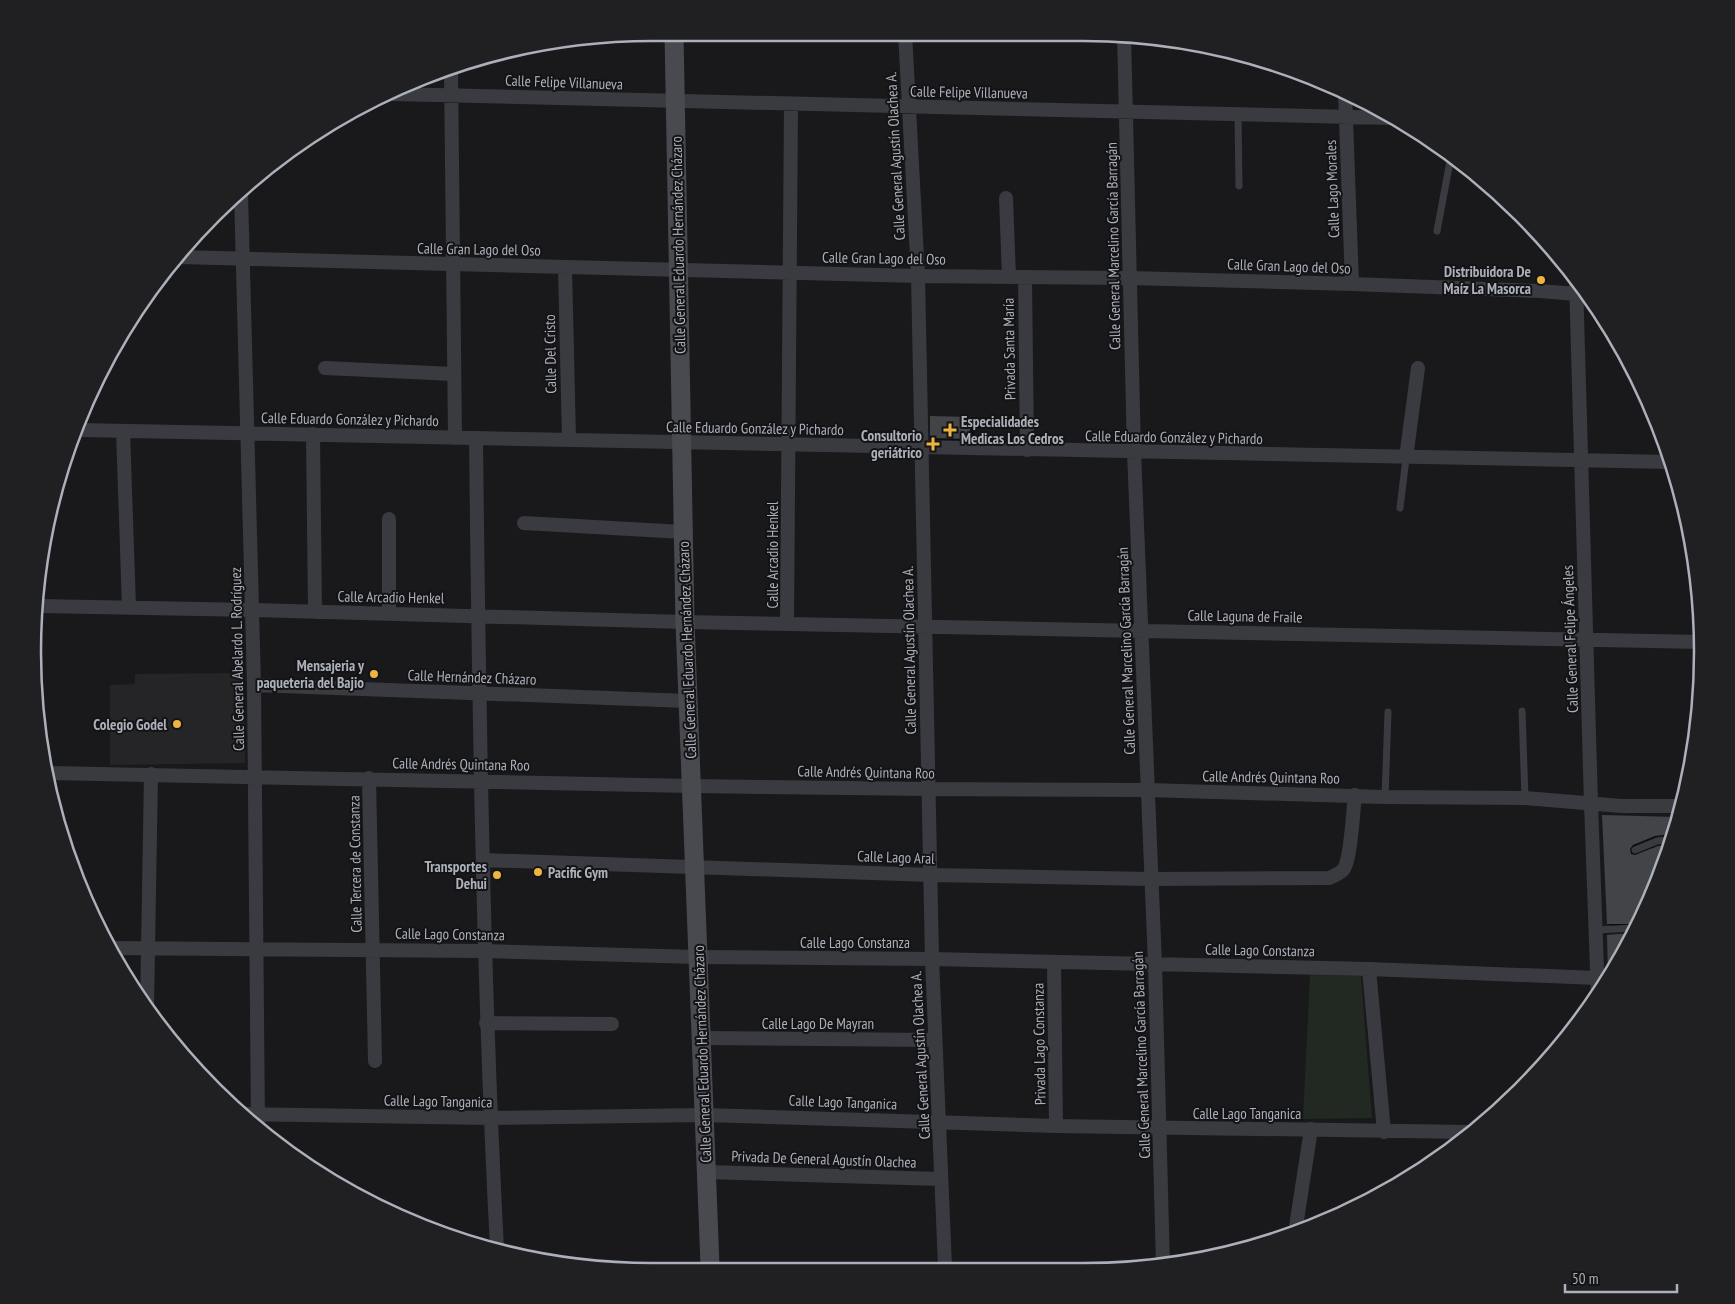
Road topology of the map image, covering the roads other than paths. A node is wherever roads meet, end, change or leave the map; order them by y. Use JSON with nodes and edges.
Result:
{"nodes":[{"id":1,"x":674,"y":41,"type":"edge"},
{"id":2,"x":905,"y":41,"type":"edge"},
{"id":3,"x":1124,"y":43,"type":"edge"},
{"id":4,"x":451,"y":76,"type":"edge"},
{"id":5,"x":404,"y":94,"type":"edge"},
{"id":6,"x":452,"y":95,"type":"junction"},
{"id":7,"x":675,"y":101,"type":"junction"},
{"id":8,"x":1345,"y":101,"type":"edge"},
{"id":9,"x":791,"y":104,"type":"junction"},
{"id":10,"x":908,"y":107,"type":"junction"},
{"id":11,"x":1126,"y":112,"type":"junction"},
{"id":12,"x":1238,"y":115,"type":"junction"},
{"id":13,"x":1346,"y":117,"type":"junction"},
{"id":14,"x":1378,"y":118,"type":"edge"},
{"id":15,"x":1450,"y":163,"type":"edge"},
{"id":16,"x":1239,"y":186,"type":"dead end"},
{"id":17,"x":1006,"y":198,"type":"dead end"},
{"id":18,"x":241,"y":200,"type":"edge"},
{"id":19,"x":1437,"y":231,"type":"dead end"},
{"id":20,"x":186,"y":257,"type":"edge"},
{"id":21,"x":244,"y":259,"type":"junction"},
{"id":22,"x":453,"y":264,"type":"junction"},
{"id":23,"x":565,"y":267,"type":"junction"},
{"id":24,"x":678,"y":270,"type":"junction"},
{"id":25,"x":790,"y":273,"type":"junction"},
{"id":26,"x":918,"y":276,"type":"junction"},
{"id":27,"x":1009,"y":277,"type":"junction"},
{"id":28,"x":1024,"y":277,"type":"junction"},
{"id":29,"x":1130,"y":278,"type":"junction"},
{"id":30,"x":1352,"y":284,"type":"junction"},
{"id":31,"x":1575,"y":290,"type":"edge"},
{"id":32,"x":1580,"y":297,"type":"edge"},
{"id":33,"x":325,"y":368,"type":"dead end"},
{"id":34,"x":1418,"y":368,"type":"dead end"},
{"id":35,"x":454,"y":374,"type":"junction"},
{"id":36,"x":84,"y":430,"type":"edge"},
{"id":37,"x":123,"y":431,"type":"junction"},
{"id":38,"x":248,"y":432,"type":"junction"},
{"id":39,"x":312,"y":434,"type":"junction"},
{"id":40,"x":455,"y":438,"type":"junction"},
{"id":41,"x":476,"y":438,"type":"junction"},
{"id":42,"x":569,"y":440,"type":"junction"},
{"id":43,"x":681,"y":442,"type":"junction"},
{"id":44,"x":789,"y":445,"type":"junction"},
{"id":45,"x":922,"y":447,"type":"junction"},
{"id":46,"x":1027,"y":450,"type":"junction"},
{"id":47,"x":1134,"y":452,"type":"junction"},
{"id":48,"x":1406,"y":458,"type":"junction"},
{"id":49,"x":1582,"y":462,"type":"junction"},
{"id":50,"x":1663,"y":462,"type":"edge"},
{"id":51,"x":1400,"y":508,"type":"dead end"},
{"id":52,"x":389,"y":519,"type":"dead end"},
{"id":53,"x":524,"y":523,"type":"dead end"},
{"id":54,"x":683,"y":532,"type":"junction"},
{"id":55,"x":43,"y":606,"type":"edge"},
{"id":56,"x":129,"y":607,"type":"junction"},
{"id":57,"x":252,"y":610,"type":"junction"},
{"id":58,"x":315,"y":612,"type":"junction"},
{"id":59,"x":389,"y":613,"type":"junction"},
{"id":60,"x":478,"y":616,"type":"junction"},
{"id":61,"x":685,"y":622,"type":"junction"},
{"id":62,"x":787,"y":624,"type":"junction"},
{"id":63,"x":925,"y":626,"type":"junction"},
{"id":64,"x":1142,"y":630,"type":"junction"},
{"id":65,"x":1586,"y":640,"type":"junction"},
{"id":66,"x":1693,"y":642,"type":"edge"},
{"id":67,"x":254,"y":685,"type":"junction"},
{"id":68,"x":480,"y":693,"type":"junction"},
{"id":69,"x":688,"y":701,"type":"junction"},
{"id":70,"x":1388,"y":712,"type":"dead end"},
{"id":71,"x":1522,"y":712,"type":"dead end"},
{"id":72,"x":53,"y":773,"type":"edge"},
{"id":73,"x":151,"y":774,"type":"junction"},
{"id":74,"x":256,"y":776,"type":"junction"},
{"id":75,"x":369,"y":778,"type":"junction"},
{"id":76,"x":482,"y":780,"type":"junction"},
{"id":77,"x":691,"y":786,"type":"junction"},
{"id":78,"x":928,"y":789,"type":"junction"},
{"id":79,"x":1148,"y":790,"type":"junction"},
{"id":80,"x":1355,"y":795,"type":"junction"},
{"id":81,"x":1385,"y":797,"type":"junction"},
{"id":82,"x":1525,"y":798,"type":"junction"},
{"id":83,"x":1590,"y":803,"type":"junction"},
{"id":84,"x":1674,"y":806,"type":"edge"},
{"id":85,"x":1663,"y":840,"type":"edge"},
{"id":86,"x":1635,"y":850,"type":"dead end"},
{"id":87,"x":483,"y":860,"type":"junction"},
{"id":88,"x":694,"y":867,"type":"junction"},
{"id":89,"x":931,"y":875,"type":"junction"},
{"id":90,"x":1151,"y":879,"type":"junction"},
{"id":91,"x":1628,"y":928,"type":"edge"},
{"id":92,"x":1595,"y":930,"type":"junction"},
{"id":93,"x":118,"y":948,"type":"edge"},
{"id":94,"x":148,"y":949,"type":"junction"},
{"id":95,"x":257,"y":950,"type":"junction"},
{"id":96,"x":373,"y":950,"type":"junction"},
{"id":97,"x":484,"y":950,"type":"junction"},
{"id":98,"x":698,"y":957,"type":"junction"},
{"id":99,"x":932,"y":959,"type":"junction"},
{"id":100,"x":1054,"y":962,"type":"junction"},
{"id":101,"x":1155,"y":964,"type":"junction"},
{"id":102,"x":1369,"y":969,"type":"junction"},
{"id":103,"x":1597,"y":978,"type":"junction"},
{"id":104,"x":1597,"y":981,"type":"edge"},
{"id":105,"x":147,"y":996,"type":"edge"},
{"id":106,"x":486,"y":1023,"type":"junction"},
{"id":107,"x":612,"y":1024,"type":"dead end"},
{"id":108,"x":702,"y":1038,"type":"junction"},
{"id":109,"x":935,"y":1040,"type":"junction"},
{"id":110,"x":375,"y":1061,"type":"dead end"},
{"id":111,"x":254,"y":1115,"type":"edge"},
{"id":112,"x":705,"y":1115,"type":"junction"},
{"id":113,"x":257,"y":1118,"type":"edge"},
{"id":114,"x":490,"y":1118,"type":"junction"},
{"id":115,"x":939,"y":1121,"type":"junction"},
{"id":116,"x":1056,"y":1126,"type":"junction"},
{"id":117,"x":1159,"y":1128,"type":"junction"},
{"id":118,"x":1312,"y":1129,"type":"junction"},
{"id":119,"x":1384,"y":1132,"type":"junction"},
{"id":120,"x":1461,"y":1132,"type":"edge"},
{"id":121,"x":706,"y":1172,"type":"junction"},
{"id":122,"x":941,"y":1179,"type":"junction"},
{"id":123,"x":1295,"y":1224,"type":"edge"},
{"id":124,"x":497,"y":1243,"type":"edge"},
{"id":125,"x":1162,"y":1258,"type":"edge"},
{"id":126,"x":710,"y":1263,"type":"edge"},
{"id":127,"x":945,"y":1263,"type":"edge"}],
"edges":[{"from":1,"to":7,"type":"main road","name":"Calle General Eduardo Hernández Cházaro"},
{"from":2,"to":10,"type":"street","name":"Calle General Agustín Olachea A."},
{"from":3,"to":11,"type":"street","name":"Calle General Marcelino García Barragán"},
{"from":4,"to":6,"type":"street"},
{"from":5,"to":6,"type":"street","name":"Calle Felipe Villanueva"},
{"from":6,"to":7,"type":"street","name":"Calle Felipe Villanueva"},
{"from":6,"to":22,"type":"street"},
{"from":7,"to":9,"type":"street","name":"Calle Felipe Villanueva"},
{"from":7,"to":24,"type":"main road","name":"Calle General Eduardo Hernández Cházaro"},
{"from":8,"to":13,"type":"street","name":"Calle Lago Morales"},
{"from":9,"to":10,"type":"street","name":"Calle Felipe Villanueva"},
{"from":9,"to":25,"type":"street","name":"Calle Arcadio Henkel"},
{"from":10,"to":11,"type":"street","name":"Calle Felipe Villanueva"},
{"from":10,"to":26,"type":"street","name":"Calle General Agustín Olachea A."},
{"from":11,"to":12,"type":"street","name":"Calle Felipe Villanueva"},
{"from":11,"to":29,"type":"street","name":"Calle General Marcelino García Barragán"},
{"from":12,"to":13,"type":"street","name":"Calle Felipe Villanueva"},
{"from":12,"to":16,"type":"lane"},
{"from":13,"to":14,"type":"street","name":"Calle Felipe Villanueva"},
{"from":13,"to":30,"type":"street","name":"Calle Lago Morales"},
{"from":15,"to":19,"type":"lane"},
{"from":17,"to":27,"type":"street"},
{"from":18,"to":21,"type":"street","name":"Calle General Abelardo L. Rodríguez"},
{"from":20,"to":21,"type":"street","name":"Calle Gran Lago del Oso"},
{"from":21,"to":22,"type":"street","name":"Calle Gran Lago del Oso"},
{"from":21,"to":38,"type":"street","name":"Calle General Abelardo L. Rodríguez"},
{"from":22,"to":23,"type":"street","name":"Calle Gran Lago del Oso"},
{"from":22,"to":35,"type":"street"},
{"from":23,"to":24,"type":"street","name":"Calle Gran Lago del Oso"},
{"from":23,"to":42,"type":"street","name":"Calle Del Cristo"},
{"from":24,"to":25,"type":"street","name":"Calle Gran Lago del Oso"},
{"from":24,"to":43,"type":"main road","name":"Calle General Eduardo Hernández Cházaro"},
{"from":25,"to":26,"type":"street","name":"Calle Gran Lago del Oso"},
{"from":25,"to":44,"type":"street","name":"Calle Arcadio Henkel"},
{"from":26,"to":27,"type":"street","name":"Calle Gran Lago del Oso"},
{"from":26,"to":45,"type":"street","name":"Calle General Agustín Olachea A."},
{"from":27,"to":28,"type":"street","name":"Calle Gran Lago del Oso"},
{"from":28,"to":29,"type":"street","name":"Calle Gran Lago del Oso"},
{"from":28,"to":46,"type":"street","name":"Privada Santa María"},
{"from":29,"to":30,"type":"street","name":"Calle Gran Lago del Oso"},
{"from":29,"to":47,"type":"street","name":"Calle General Marcelino García Barragán"},
{"from":30,"to":31,"type":"street","name":"Calle Gran Lago del Oso"},
{"from":32,"to":49,"type":"street","name":"Calle General Felipe Ángeles"},
{"from":33,"to":35,"type":"street"},
{"from":34,"to":48,"type":"street"},
{"from":35,"to":40,"type":"street"},
{"from":36,"to":37,"type":"street","name":"Calle Eduardo González y Pichardo"},
{"from":37,"to":38,"type":"street","name":"Calle Eduardo González y Pichardo"},
{"from":37,"to":56,"type":"street"},
{"from":38,"to":39,"type":"street","name":"Calle Eduardo González y Pichardo"},
{"from":38,"to":57,"type":"street","name":"Calle General Abelardo L. Rodríguez"},
{"from":39,"to":40,"type":"street","name":"Calle Eduardo González y Pichardo"},
{"from":39,"to":58,"type":"street","name":"Calle Arcadio Henkel"},
{"from":40,"to":41,"type":"street","name":"Calle Eduardo González y Pichardo"},
{"from":41,"to":42,"type":"street","name":"Calle Eduardo González y Pichardo"},
{"from":41,"to":60,"type":"street"},
{"from":42,"to":43,"type":"street","name":"Calle Eduardo González y Pichardo"},
{"from":43,"to":44,"type":"street","name":"Calle Eduardo González y Pichardo"},
{"from":43,"to":54,"type":"main road","name":"Calle General Eduardo Hernández Cházaro"},
{"from":44,"to":45,"type":"street","name":"Calle Eduardo González y Pichardo"},
{"from":44,"to":62,"type":"street","name":"Calle Arcadio Henkel"},
{"from":45,"to":46,"type":"street","name":"Calle Eduardo González y Pichardo"},
{"from":45,"to":63,"type":"street","name":"Calle General Agustín Olachea A."},
{"from":46,"to":47,"type":"street","name":"Calle Eduardo González y Pichardo"},
{"from":47,"to":48,"type":"street","name":"Calle Eduardo González y Pichardo"},
{"from":47,"to":64,"type":"street","name":"Calle General Marcelino García Barragán"},
{"from":48,"to":49,"type":"street","name":"Calle Eduardo González y Pichardo"},
{"from":48,"to":51,"type":"lane"},
{"from":49,"to":50,"type":"street","name":"Calle Eduardo González y Pichardo"},
{"from":49,"to":65,"type":"street","name":"Calle General Felipe Ángeles"},
{"from":52,"to":59,"type":"street"},
{"from":53,"to":54,"type":"street"},
{"from":54,"to":61,"type":"main road","name":"Calle General Eduardo Hernández Cházaro"},
{"from":55,"to":56,"type":"street","name":"Calle Arcadio Henkel"},
{"from":56,"to":57,"type":"street","name":"Calle Arcadio Henkel"},
{"from":57,"to":58,"type":"street","name":"Calle Arcadio Henkel"},
{"from":57,"to":67,"type":"street","name":"Calle General Abelardo L. Rodríguez"},
{"from":58,"to":59,"type":"street","name":"Calle Arcadio Henkel"},
{"from":59,"to":60,"type":"street","name":"Calle Arcadio Henkel"},
{"from":60,"to":61,"type":"street","name":"Calle Arcadio Henkel"},
{"from":60,"to":68,"type":"street"},
{"from":61,"to":62,"type":"street","name":"Calle Arcadio Henkel"},
{"from":61,"to":69,"type":"main road","name":"Calle General Eduardo Hernández Cházaro"},
{"from":62,"to":63,"type":"street","name":"Calle Laguna de Fraile"},
{"from":63,"to":64,"type":"street","name":"Calle Laguna de Fraile"},
{"from":63,"to":78,"type":"street","name":"Calle General Agustín Olachea A."},
{"from":64,"to":65,"type":"street","name":"Calle Laguna de Fraile"},
{"from":64,"to":79,"type":"street","name":"Calle General Marcelino García Barragán"},
{"from":65,"to":66,"type":"street","name":"Calle Laguna de Fraile"},
{"from":65,"to":83,"type":"street","name":"Calle General Felipe Ángeles"},
{"from":67,"to":68,"type":"street","name":"Calle Hernández Cházaro"},
{"from":67,"to":74,"type":"street","name":"Calle General Abelardo L. Rodríguez"},
{"from":68,"to":69,"type":"street","name":"Calle Hernández Cházaro"},
{"from":68,"to":76,"type":"street"},
{"from":69,"to":77,"type":"main road","name":"Calle General Eduardo Hernández Cházaro"},
{"from":70,"to":81,"type":"lane"},
{"from":71,"to":82,"type":"lane"},
{"from":72,"to":73,"type":"street","name":"Calle Andrés Quintana Roo"},
{"from":73,"to":74,"type":"street","name":"Calle Andrés Quintana Roo"},
{"from":73,"to":94,"type":"street"},
{"from":74,"to":75,"type":"street","name":"Calle Andrés Quintana Roo"},
{"from":74,"to":95,"type":"street","name":"Calle General Abelardo L. Rodríguez"},
{"from":75,"to":76,"type":"street","name":"Calle Andrés Quintana Roo"},
{"from":75,"to":96,"type":"street","name":"Calle Tercera de Constanza"},
{"from":76,"to":77,"type":"street","name":"Calle Andrés Quintana Roo"},
{"from":76,"to":87,"type":"street"},
{"from":77,"to":78,"type":"street","name":"Calle Andrés Quintana Roo"},
{"from":77,"to":88,"type":"main road","name":"Calle General Eduardo Hernández Cházaro"},
{"from":78,"to":79,"type":"street","name":"Calle Andrés Quintana Roo"},
{"from":78,"to":89,"type":"street","name":"Calle General Agustín Olachea A."},
{"from":79,"to":80,"type":"street","name":"Calle Andrés Quintana Roo"},
{"from":79,"to":90,"type":"street","name":"Calle General Marcelino García Barragán"},
{"from":80,"to":81,"type":"street","name":"Calle Andrés Quintana Roo"},
{"from":80,"to":90,"type":"street","name":"Calle Lago Aral"},
{"from":81,"to":82,"type":"street","name":"Calle Andrés Quintana Roo"},
{"from":82,"to":83,"type":"street","name":"Calle Andrés Quintana Roo"},
{"from":83,"to":84,"type":"street","name":"Calle Andrés Quintana Roo"},
{"from":83,"to":92,"type":"street","name":"Calle General Felipe Ángeles"},
{"from":85,"to":86,"type":"lane"},
{"from":87,"to":88,"type":"street","name":"Calle Lago Aral"},
{"from":87,"to":97,"type":"street"},
{"from":88,"to":89,"type":"street","name":"Calle Lago Aral"},
{"from":88,"to":98,"type":"main road","name":"Calle General Eduardo Hernández Cházaro"},
{"from":89,"to":90,"type":"street","name":"Calle Lago Aral"},
{"from":89,"to":99,"type":"street","name":"Calle General Agustín Olachea A."},
{"from":90,"to":101,"type":"street","name":"Calle General Marcelino García Barragán"},
{"from":91,"to":92,"type":"lane"},
{"from":92,"to":103,"type":"street","name":"Calle General Felipe Ángeles"},
{"from":93,"to":94,"type":"street","name":"Calle Lago Constanza"},
{"from":94,"to":95,"type":"street","name":"Calle Lago Constanza"},
{"from":94,"to":105,"type":"street"},
{"from":95,"to":96,"type":"street","name":"Calle Lago Constanza"},
{"from":95,"to":111,"type":"street","name":"Calle General Abelardo L. Rodríguez"},
{"from":96,"to":97,"type":"street","name":"Calle Lago Constanza"},
{"from":96,"to":110,"type":"street"},
{"from":97,"to":98,"type":"street","name":"Calle Lago Constanza"},
{"from":97,"to":106,"type":"street"},
{"from":98,"to":99,"type":"street","name":"Calle Lago Constanza"},
{"from":98,"to":108,"type":"main road","name":"Calle General Eduardo Hernández Cházaro"},
{"from":99,"to":100,"type":"street","name":"Calle Lago Constanza"},
{"from":99,"to":109,"type":"street","name":"Calle General Agustín Olachea A."},
{"from":100,"to":101,"type":"street","name":"Calle Lago Constanza"},
{"from":100,"to":116,"type":"street","name":"Privada Lago Constanza"},
{"from":101,"to":102,"type":"street","name":"Calle Lago Constanza"},
{"from":101,"to":117,"type":"street","name":"Calle General Marcelino García Barragán"},
{"from":102,"to":103,"type":"street","name":"Calle Lago Constanza"},
{"from":102,"to":119,"type":"street"},
{"from":103,"to":104,"type":"street","name":"Calle General Felipe Ángeles"},
{"from":106,"to":107,"type":"street"},
{"from":106,"to":114,"type":"street"},
{"from":108,"to":109,"type":"street","name":"Calle Lago De Mayran"},
{"from":108,"to":112,"type":"main road","name":"Calle General Eduardo Hernández Cházaro"},
{"from":109,"to":115,"type":"street","name":"Calle General Agustín Olachea A."},
{"from":112,"to":114,"type":"street","name":"Calle Lago Tanganica"},
{"from":112,"to":115,"type":"street","name":"Calle Lago Tanganica"},
{"from":112,"to":121,"type":"main road","name":"Calle General Eduardo Hernández Cházaro"},
{"from":113,"to":114,"type":"street","name":"Calle Lago Tanganica"},
{"from":114,"to":124,"type":"street"},
{"from":115,"to":116,"type":"street","name":"Calle Lago Tanganica"},
{"from":115,"to":122,"type":"street","name":"Calle General Agustín Olachea A."},
{"from":116,"to":117,"type":"street","name":"Calle Lago Tanganica"},
{"from":117,"to":118,"type":"street","name":"Calle Lago Tanganica"},
{"from":117,"to":125,"type":"street","name":"Calle General Marcelino García Barragán"},
{"from":118,"to":119,"type":"street","name":"Calle Lago Tanganica"},
{"from":118,"to":123,"type":"street"},
{"from":119,"to":120,"type":"street","name":"Calle Lago Tanganica"},
{"from":121,"to":122,"type":"street","name":"Privada De General Agustín Olachea"},
{"from":121,"to":126,"type":"main road","name":"Calle General Eduardo Hernández Cházaro"},
{"from":122,"to":127,"type":"street","name":"Calle General Agustín Olachea A."}]}
